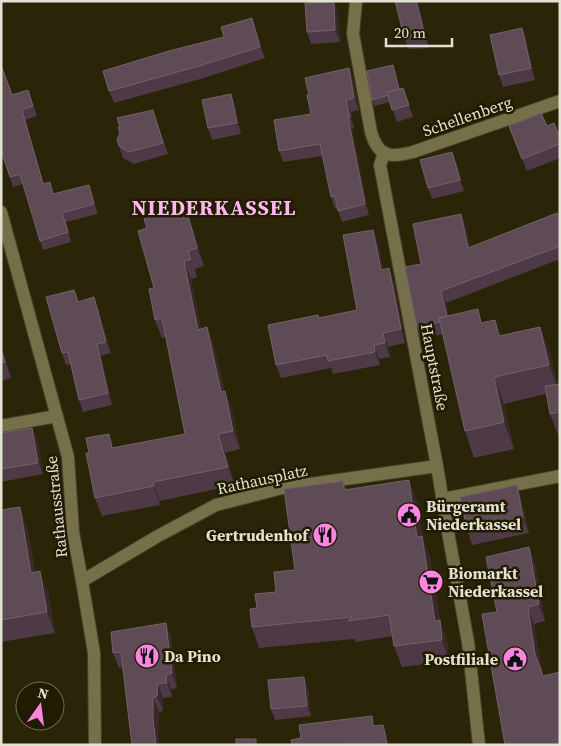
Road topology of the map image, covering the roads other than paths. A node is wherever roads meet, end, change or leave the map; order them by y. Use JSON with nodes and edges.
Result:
{"nodes":[{"id":1,"x":356,"y":1,"type":"edge"},
{"id":2,"x":560,"y":101,"type":"edge"},
{"id":3,"x":384,"y":153,"type":"junction"},
{"id":4,"x":1,"y":212,"type":"edge"},
{"id":5,"x":57,"y":416,"type":"junction"},
{"id":6,"x":1,"y":426,"type":"edge"},
{"id":7,"x":438,"y":466,"type":"junction"},
{"id":8,"x":560,"y":476,"type":"edge"},
{"id":9,"x":443,"y":499,"type":"junction"},
{"id":10,"x":82,"y":581,"type":"junction"},
{"id":11,"x":95,"y":745,"type":"edge"},
{"id":12,"x":479,"y":745,"type":"edge"}],
"edges":[{"from":1,"to":3,"type":"street"},
{"from":2,"to":3,"type":"street","name":"Schellenberg"},
{"from":3,"to":7,"type":"street","name":"Hauptstraße"},
{"from":4,"to":5,"type":"street","name":"Rathausstraße"},
{"from":5,"to":6,"type":"street"},
{"from":5,"to":10,"type":"street","name":"Rathausstraße"},
{"from":7,"to":9,"type":"street","name":"Hauptstraße"},
{"from":7,"to":10,"type":"street","name":"Rathausplatz"},
{"from":8,"to":9,"type":"street"},
{"from":9,"to":12,"type":"street","name":"Hauptstraße"},
{"from":10,"to":11,"type":"street","name":"Rathausstraße"}]}
